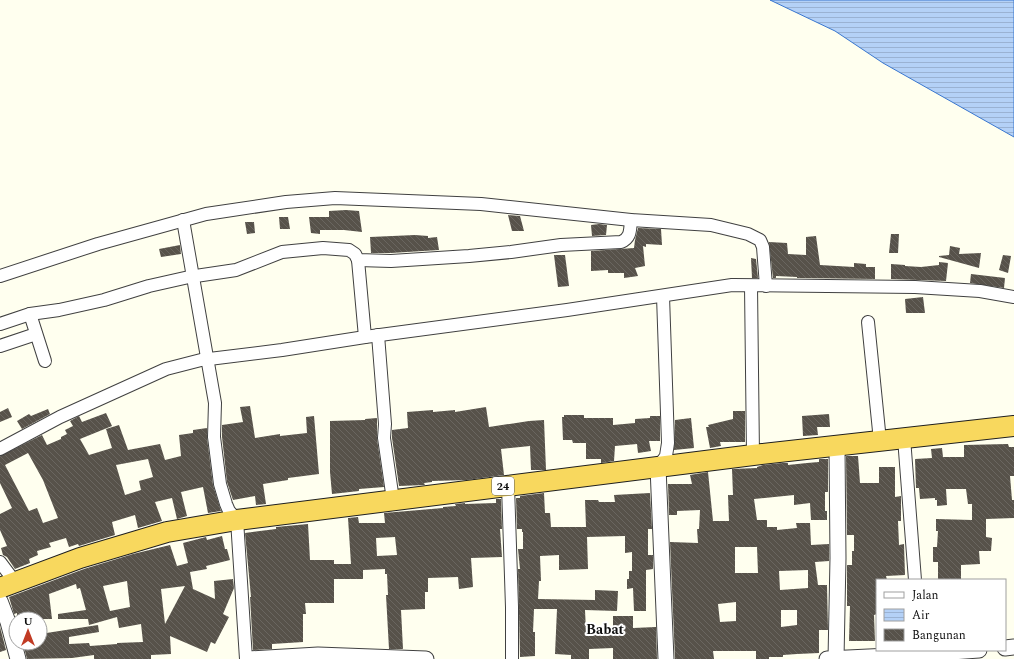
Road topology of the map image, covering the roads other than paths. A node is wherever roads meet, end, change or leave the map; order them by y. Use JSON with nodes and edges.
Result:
{"nodes":[{"id":1,"x":182,"y":220,"type":"junction"},
{"id":2,"x":631,"y":220,"type":"junction"},
{"id":3,"x":358,"y":260,"type":"junction"},
{"id":4,"x":0,"y":276,"type":"edge"},
{"id":5,"x":192,"y":276,"type":"junction"},
{"id":6,"x":751,"y":286,"type":"junction"},
{"id":7,"x":766,"y":286,"type":"junction"},
{"id":8,"x":663,"y":296,"type":"junction"},
{"id":9,"x":1014,"y":297,"type":"edge"},
{"id":10,"x":30,"y":314,"type":"junction"},
{"id":11,"x":868,"y":322,"type":"dead end"},
{"id":12,"x":0,"y":324,"type":"edge"},
{"id":13,"x":36,"y":334,"type":"junction"},
{"id":14,"x":378,"y":335,"type":"junction"},
{"id":15,"x":365,"y":337,"type":"junction"},
{"id":16,"x":0,"y":346,"type":"edge"},
{"id":17,"x":207,"y":359,"type":"junction"},
{"id":18,"x":45,"y":361,"type":"dead end"},
{"id":19,"x":1014,"y":426,"type":"edge"},
{"id":20,"x":904,"y":438,"type":"junction"},
{"id":21,"x":880,"y":441,"type":"junction"},
{"id":22,"x":837,"y":446,"type":"junction"},
{"id":23,"x":0,"y":449,"type":"edge"},
{"id":24,"x":753,"y":455,"type":"junction"},
{"id":25,"x":658,"y":467,"type":"junction"},
{"id":26,"x":508,"y":486,"type":"junction"},
{"id":27,"x":393,"y":500,"type":"junction"},
{"id":28,"x":237,"y":520,"type":"junction"},
{"id":29,"x":0,"y":562,"type":"edge"},
{"id":30,"x":915,"y":579,"type":"edge"},
{"id":31,"x":7,"y":585,"type":"edge"},
{"id":32,"x":0,"y":600,"type":"edge"},
{"id":33,"x":950,"y":651,"type":"edge"},
{"id":34,"x":921,"y":652,"type":"edge"},
{"id":35,"x":18,"y":659,"type":"edge"},
{"id":36,"x":247,"y":659,"type":"edge"},
{"id":37,"x":426,"y":659,"type":"edge"},
{"id":38,"x":512,"y":659,"type":"edge"},
{"id":39,"x":666,"y":659,"type":"edge"},
{"id":40,"x":827,"y":659,"type":"edge"},
{"id":41,"x":836,"y":659,"type":"edge"}],
"edges":[{"from":1,"to":2,"type":"street"},
{"from":1,"to":4,"type":"street"},
{"from":1,"to":5,"type":"street"},
{"from":2,"to":3,"type":"street"},
{"from":2,"to":7,"type":"street"},
{"from":3,"to":5,"type":"street"},
{"from":3,"to":15,"type":"street"},
{"from":5,"to":10,"type":"street"},
{"from":5,"to":17,"type":"street"},
{"from":6,"to":7,"type":"street"},
{"from":6,"to":8,"type":"street"},
{"from":6,"to":24,"type":"street"},
{"from":7,"to":9,"type":"street"},
{"from":8,"to":14,"type":"street"},
{"from":8,"to":25,"type":"street"},
{"from":10,"to":12,"type":"street"},
{"from":10,"to":13,"type":"street"},
{"from":11,"to":21,"type":"street"},
{"from":13,"to":16,"type":"street"},
{"from":13,"to":18,"type":"street"},
{"from":14,"to":15,"type":"street"},
{"from":14,"to":27,"type":"street"},
{"from":15,"to":17,"type":"street"},
{"from":17,"to":23,"type":"street"},
{"from":17,"to":28,"type":"street"},
{"from":19,"to":20,"type":"highway","number":"24"},
{"from":20,"to":21,"type":"highway","number":"24"},
{"from":20,"to":30,"type":"street"},
{"from":21,"to":22,"type":"highway","number":"24"},
{"from":22,"to":24,"type":"highway","number":"24"},
{"from":22,"to":41,"type":"street"},
{"from":24,"to":25,"type":"highway","number":"24"},
{"from":25,"to":26,"type":"highway","number":"24"},
{"from":25,"to":39,"type":"street"},
{"from":26,"to":27,"type":"highway","number":"24"},
{"from":26,"to":38,"type":"street"},
{"from":27,"to":28,"type":"highway","number":"24"},
{"from":28,"to":31,"type":"highway","number":"24"},
{"from":28,"to":36,"type":"street"},
{"from":29,"to":31,"type":"street"},
{"from":32,"to":35,"type":"street"},
{"from":33,"to":34,"type":"street"},
{"from":34,"to":41,"type":"street"},
{"from":36,"to":37,"type":"street"},
{"from":40,"to":41,"type":"street"}]}
